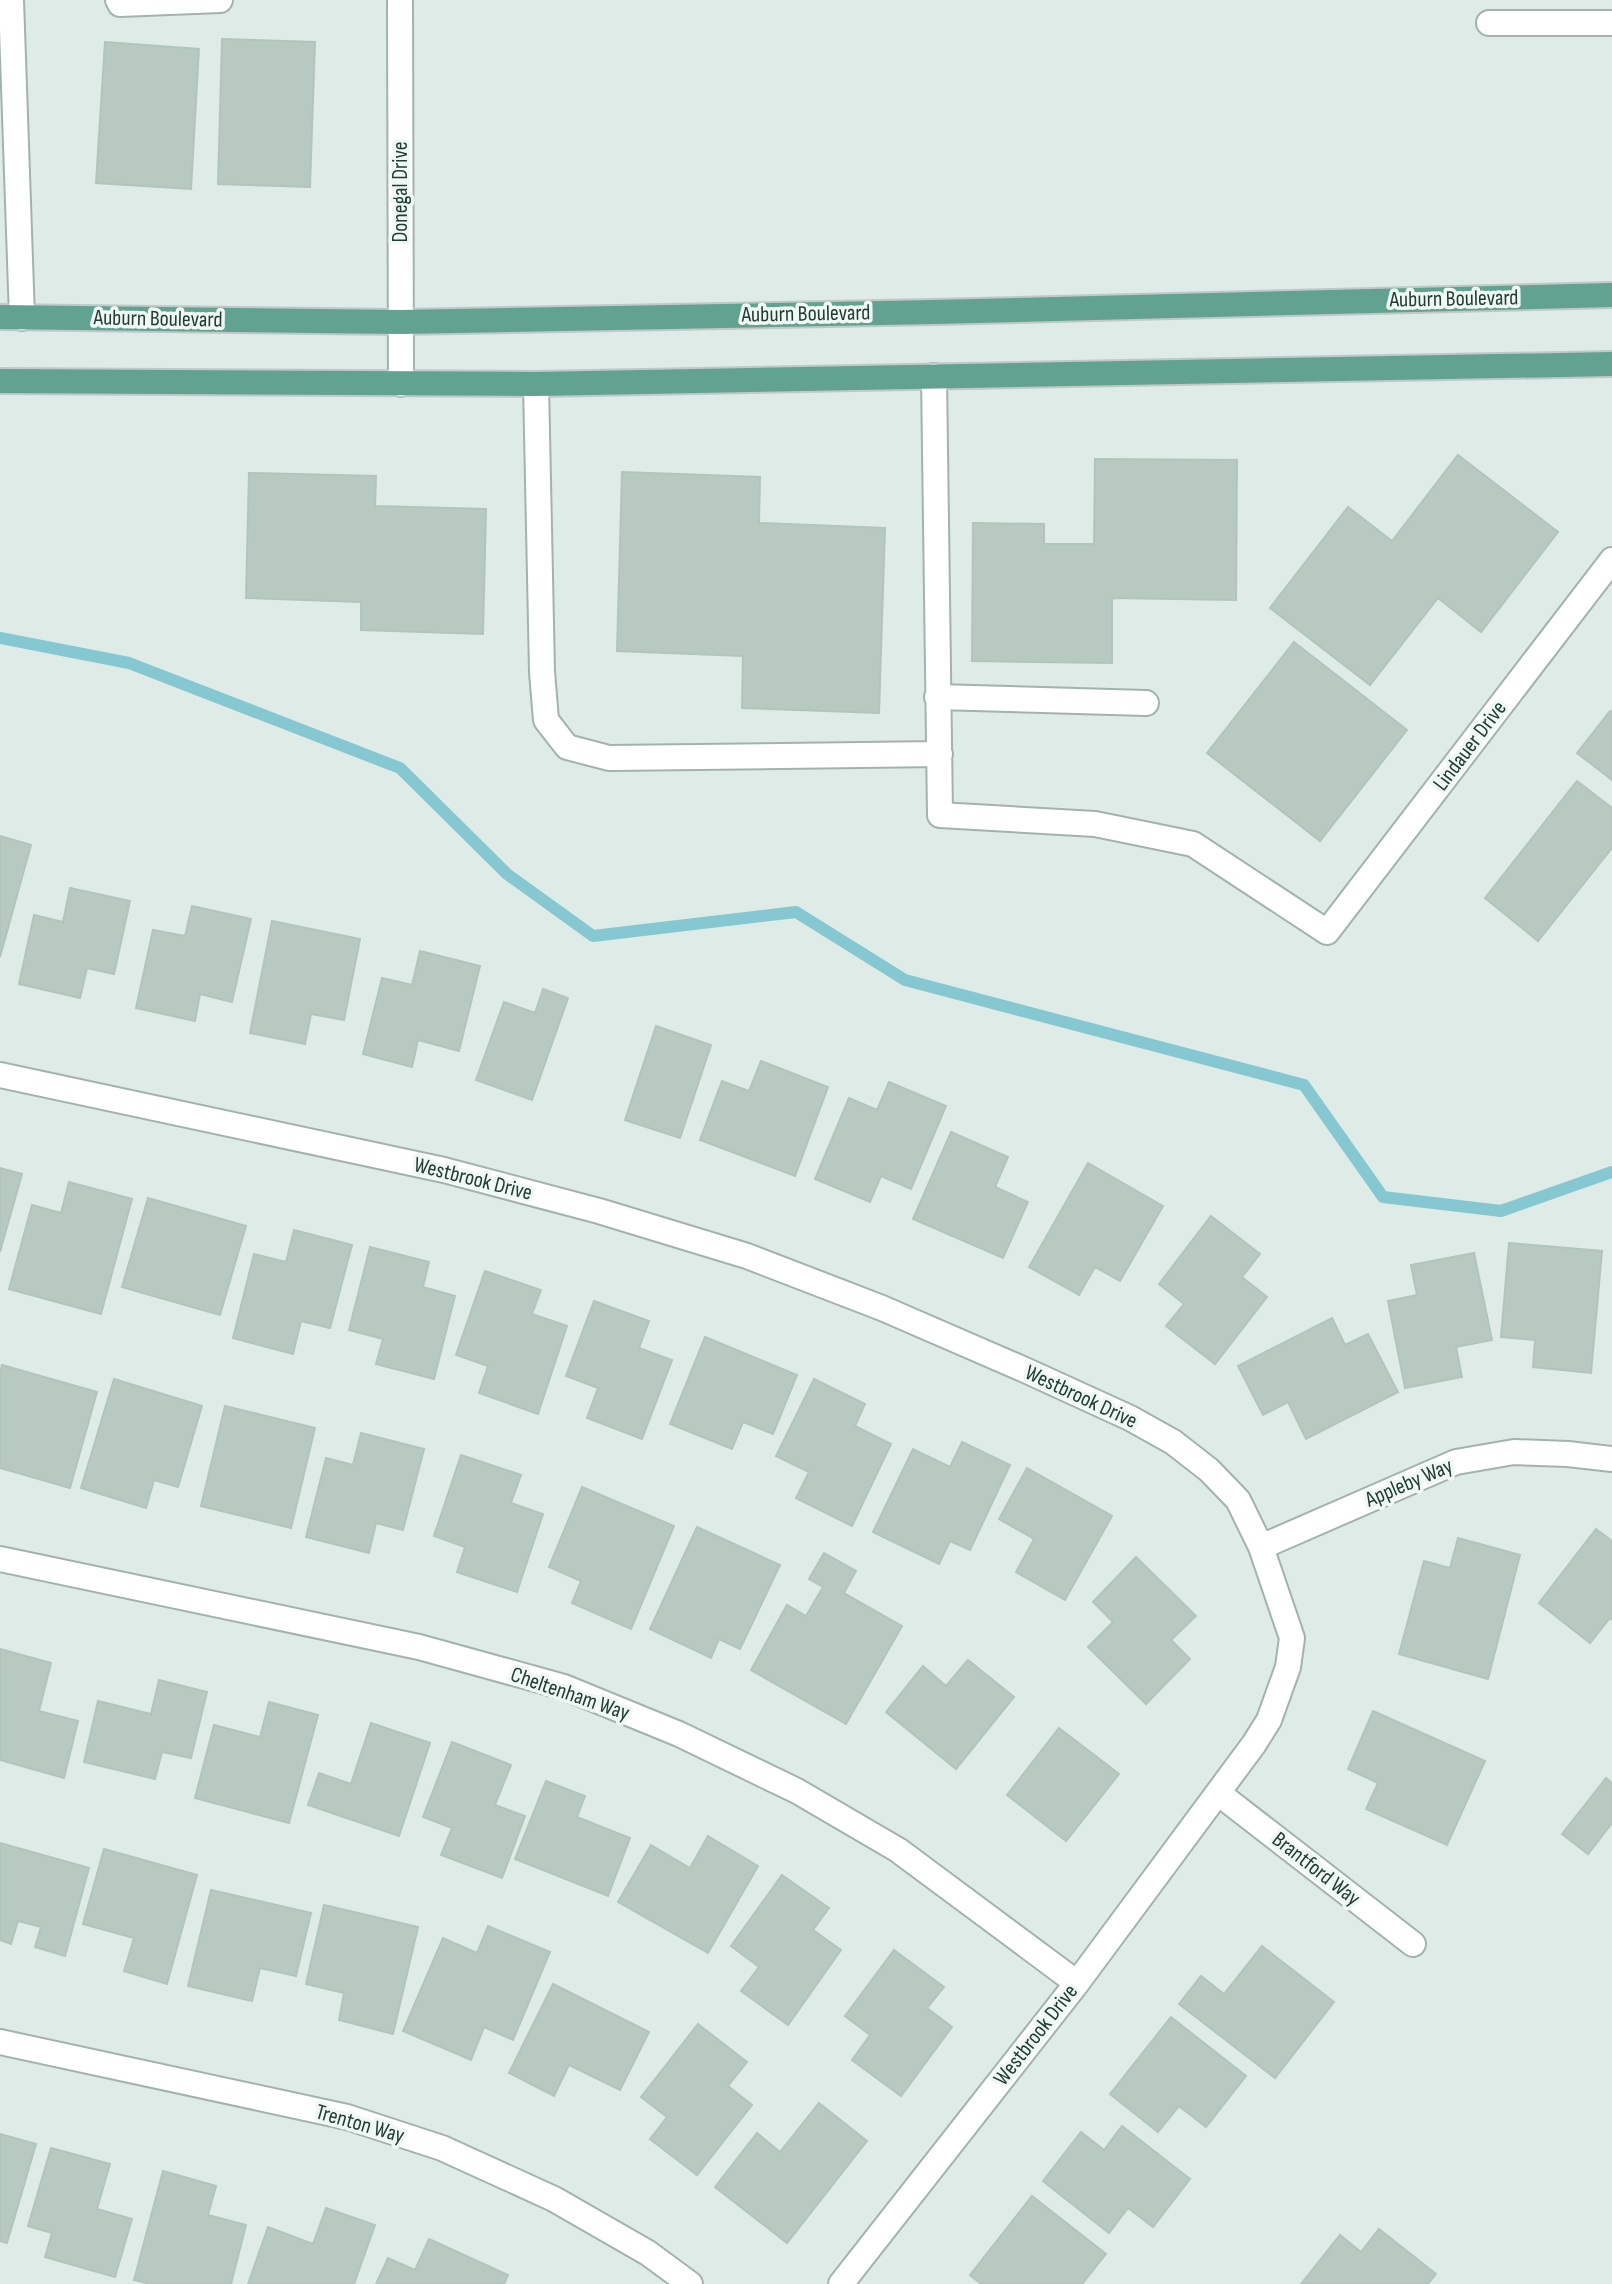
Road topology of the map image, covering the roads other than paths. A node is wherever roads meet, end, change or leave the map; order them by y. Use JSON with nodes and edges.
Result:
{"nodes":[{"id":1,"x":11,"y":0,"type":"edge"},
{"id":2,"x":118,"y":0,"type":"edge"},
{"id":3,"x":220,"y":0,"type":"edge"},
{"id":4,"x":400,"y":0,"type":"edge"},
{"id":5,"x":1489,"y":23,"type":"dead end"},
{"id":6,"x":1612,"y":23,"type":"edge"},
{"id":7,"x":1612,"y":295,"type":"edge"},
{"id":8,"x":11,"y":318,"type":"edge"},
{"id":9,"x":401,"y":322,"type":"junction"},
{"id":10,"x":1612,"y":364,"type":"edge"},
{"id":11,"x":934,"y":376,"type":"junction"},
{"id":12,"x":0,"y":381,"type":"edge"},
{"id":13,"x":401,"y":384,"type":"junction"},
{"id":14,"x":536,"y":384,"type":"junction"},
{"id":15,"x":1612,"y":560,"type":"edge"},
{"id":16,"x":937,"y":697,"type":"junction"},
{"id":17,"x":1146,"y":703,"type":"dead end"},
{"id":18,"x":940,"y":754,"type":"junction"},
{"id":19,"x":0,"y":1075,"type":"edge"},
{"id":20,"x":1612,"y":1459,"type":"edge"},
{"id":21,"x":1261,"y":1547,"type":"junction"},
{"id":22,"x":0,"y":1559,"type":"edge"},
{"id":23,"x":1218,"y":1793,"type":"junction"},
{"id":24,"x":1413,"y":1944,"type":"dead end"},
{"id":25,"x":1077,"y":1983,"type":"junction"},
{"id":26,"x":0,"y":2042,"type":"edge"},
{"id":27,"x":690,"y":2284,"type":"edge"},
{"id":28,"x":841,"y":2284,"type":"edge"}],
"edges":[{"from":1,"to":8,"type":"street"},
{"from":2,"to":3,"type":"street"},
{"from":4,"to":9,"type":"street","name":"Donegal Drive"},
{"from":5,"to":6,"type":"street"},
{"from":7,"to":9,"type":"main road","name":"Auburn Boulevard"},
{"from":8,"to":9,"type":"main road","name":"Auburn Boulevard"},
{"from":9,"to":13,"type":"street","name":"Donegal Drive"},
{"from":10,"to":11,"type":"main road"},
{"from":11,"to":14,"type":"main road"},
{"from":11,"to":16,"type":"street"},
{"from":12,"to":13,"type":"main road"},
{"from":13,"to":14,"type":"main road"},
{"from":14,"to":18,"type":"street"},
{"from":15,"to":18,"type":"street","name":"Lindauer Drive"},
{"from":16,"to":17,"type":"street"},
{"from":16,"to":18,"type":"street"},
{"from":19,"to":21,"type":"street","name":"Westbrook Drive"},
{"from":20,"to":21,"type":"street","name":"Appleby Way"},
{"from":21,"to":23,"type":"street","name":"Westbrook Drive"},
{"from":22,"to":25,"type":"street","name":"Cheltenham Way"},
{"from":23,"to":24,"type":"street","name":"Brantford Way"},
{"from":23,"to":25,"type":"street","name":"Westbrook Drive"},
{"from":25,"to":28,"type":"street","name":"Westbrook Drive"},
{"from":26,"to":27,"type":"street","name":"Trenton Way"}]}
